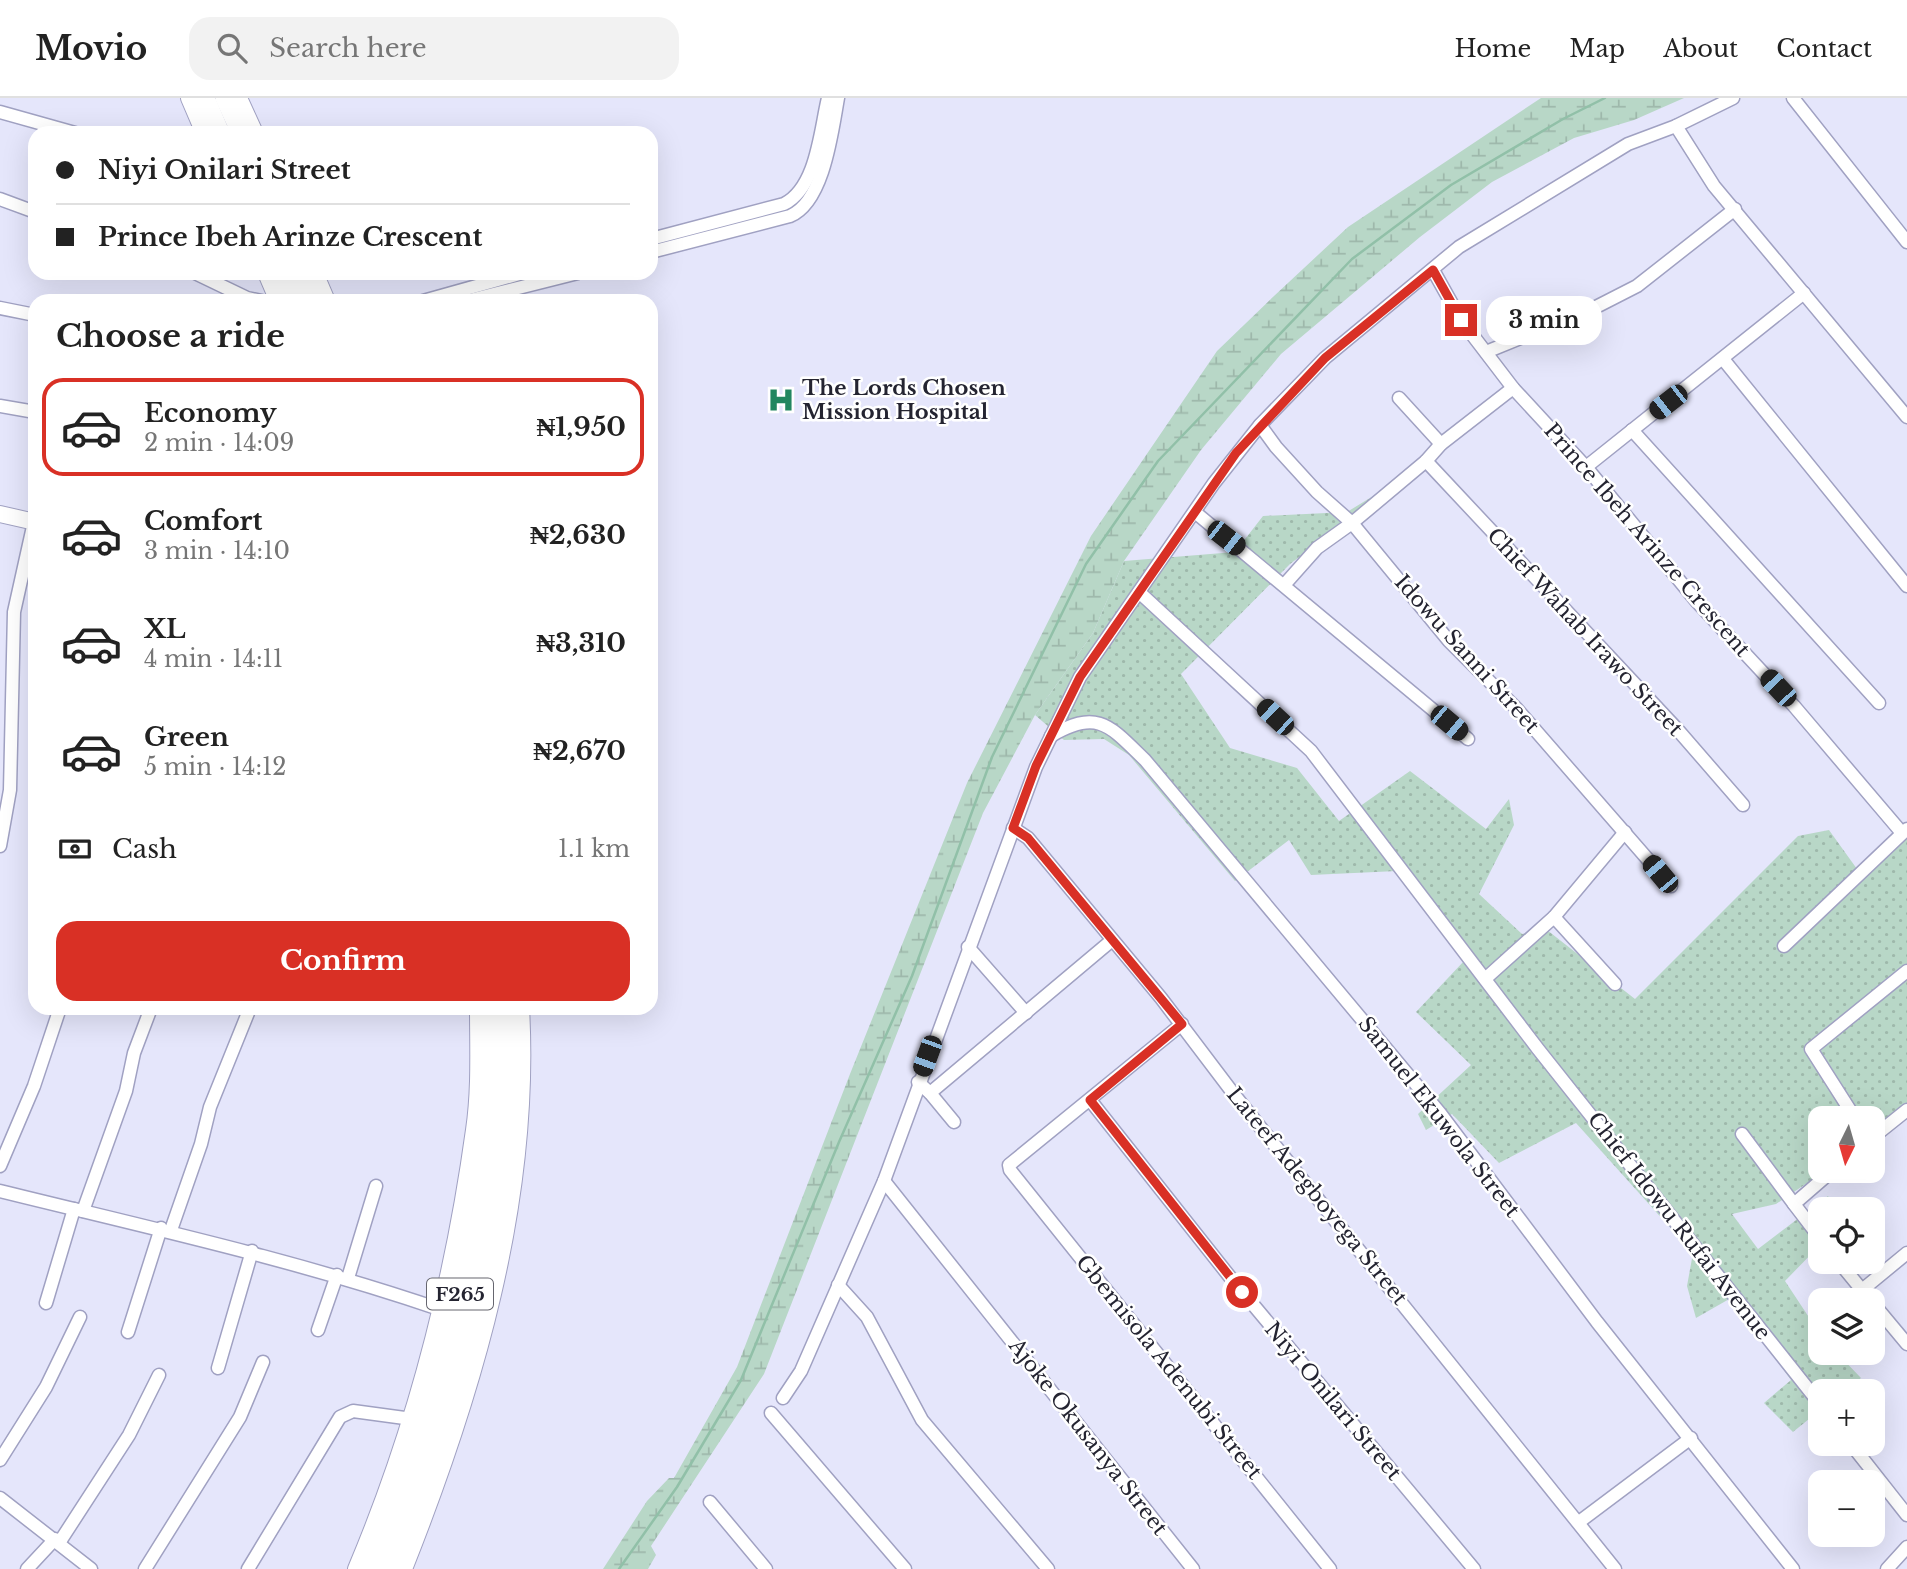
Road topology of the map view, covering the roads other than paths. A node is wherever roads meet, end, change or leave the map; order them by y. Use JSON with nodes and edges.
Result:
{"nodes":[{"id":1,"x":189,"y":98,"type":"edge"},
{"id":2,"x":205,"y":98,"type":"edge"},
{"id":3,"x":225,"y":98,"type":"edge"},
{"id":4,"x":239,"y":98,"type":"edge"},
{"id":5,"x":828,"y":98,"type":"edge"},
{"id":6,"x":838,"y":98,"type":"edge"},
{"id":7,"x":1733,"y":98,"type":"edge"},
{"id":8,"x":1793,"y":98,"type":"edge"},
{"id":9,"x":0,"y":112,"type":"edge"},
{"id":10,"x":50,"y":126,"type":"edge"},
{"id":11,"x":201,"y":126,"type":"edge"},
{"id":12,"x":217,"y":126,"type":"edge"},
{"id":13,"x":238,"y":126,"type":"edge"},
{"id":14,"x":252,"y":126,"type":"edge"},
{"id":15,"x":1676,"y":127,"type":"junction"},
{"id":16,"x":0,"y":199,"type":"edge"},
{"id":17,"x":28,"y":209,"type":"edge"},
{"id":18,"x":1735,"y":209,"type":"junction"},
{"id":19,"x":658,"y":237,"type":"edge"},
{"id":20,"x":1907,"y":242,"type":"edge"},
{"id":21,"x":658,"y":250,"type":"edge"},
{"id":22,"x":1433,"y":270,"type":"junction"},
{"id":23,"x":210,"y":280,"type":"edge"},
{"id":24,"x":498,"y":280,"type":"edge"},
{"id":25,"x":550,"y":280,"type":"edge"},
{"id":26,"x":1804,"y":293,"type":"junction"},
{"id":27,"x":239,"y":294,"type":"edge"},
{"id":28,"x":448,"y":294,"type":"edge"},
{"id":29,"x":494,"y":294,"type":"edge"},
{"id":30,"x":0,"y":308,"type":"edge"},
{"id":31,"x":28,"y":314,"type":"edge"},
{"id":32,"x":1486,"y":352,"type":"junction"},
{"id":33,"x":1723,"y":359,"type":"junction"},
{"id":34,"x":1513,"y":388,"type":"junction"},
{"id":35,"x":1399,"y":398,"type":"dead end"},
{"id":36,"x":0,"y":406,"type":"edge"},
{"id":37,"x":28,"y":411,"type":"edge"},
{"id":38,"x":1907,"y":417,"type":"edge"},
{"id":39,"x":1261,"y":425,"type":"junction"},
{"id":40,"x":1632,"y":430,"type":"junction"},
{"id":41,"x":1441,"y":444,"type":"junction"},
{"id":42,"x":1426,"y":461,"type":"junction"},
{"id":43,"x":1586,"y":467,"type":"junction"},
{"id":44,"x":1196,"y":513,"type":"junction"},
{"id":45,"x":0,"y":514,"type":"edge"},
{"id":46,"x":28,"y":521,"type":"edge"},
{"id":47,"x":1352,"y":523,"type":"junction"},
{"id":48,"x":28,"y":549,"type":"edge"},
{"id":49,"x":1285,"y":584,"type":"junction"},
{"id":50,"x":1907,"y":586,"type":"edge"},
{"id":51,"x":1139,"y":592,"type":"junction"},
{"id":52,"x":1879,"y":703,"type":"dead end"},
{"id":53,"x":1051,"y":736,"type":"junction"},
{"id":54,"x":1468,"y":739,"type":"dead end"},
{"id":55,"x":1743,"y":805,"type":"dead end"},
{"id":56,"x":1013,"y":828,"type":"junction"},
{"id":57,"x":1904,"y":831,"type":"edge"},
{"id":58,"x":1625,"y":832,"type":"junction"},
{"id":59,"x":0,"y":846,"type":"edge"},
{"id":60,"x":1671,"y":886,"type":"dead end"},
{"id":61,"x":1554,"y":917,"type":"junction"},
{"id":62,"x":1111,"y":941,"type":"junction"},
{"id":63,"x":1784,"y":946,"type":"dead end"},
{"id":64,"x":968,"y":947,"type":"junction"},
{"id":65,"x":1907,"y":971,"type":"edge"},
{"id":66,"x":1485,"y":979,"type":"junction"},
{"id":67,"x":1615,"y":984,"type":"dead end"},
{"id":68,"x":1026,"y":1013,"type":"junction"},
{"id":69,"x":58,"y":1015,"type":"edge"},
{"id":70,"x":148,"y":1015,"type":"edge"},
{"id":71,"x":247,"y":1015,"type":"edge"},
{"id":72,"x":478,"y":1015,"type":"edge"},
{"id":73,"x":492,"y":1015,"type":"edge"},
{"id":74,"x":509,"y":1015,"type":"edge"},
{"id":75,"x":521,"y":1015,"type":"edge"},
{"id":76,"x":1182,"y":1024,"type":"junction"},
{"id":77,"x":918,"y":1083,"type":"junction"},
{"id":78,"x":930,"y":1093,"type":"junction"},
{"id":79,"x":1090,"y":1100,"type":"junction"},
{"id":80,"x":1847,"y":1106,"type":"edge"},
{"id":81,"x":1907,"y":1110,"type":"edge"},
{"id":82,"x":954,"y":1122,"type":"dead end"},
{"id":83,"x":1885,"y":1128,"type":"edge"},
{"id":84,"x":1742,"y":1134,"type":"dead end"},
{"id":85,"x":0,"y":1166,"type":"edge"},
{"id":86,"x":884,"y":1181,"type":"junction"},
{"id":87,"x":1819,"y":1183,"type":"edge"},
{"id":88,"x":376,"y":1186,"type":"dead end"},
{"id":89,"x":0,"y":1191,"type":"edge"},
{"id":90,"x":1794,"y":1205,"type":"junction"},
{"id":91,"x":78,"y":1210,"type":"junction"},
{"id":92,"x":1808,"y":1223,"type":"edge"},
{"id":93,"x":166,"y":1229,"type":"junction"},
{"id":94,"x":252,"y":1251,"type":"junction"},
{"id":95,"x":1907,"y":1253,"type":"edge"},
{"id":96,"x":1849,"y":1274,"type":"edge"},
{"id":97,"x":343,"y":1276,"type":"junction"},
{"id":98,"x":838,"y":1285,"type":"junction"},
{"id":99,"x":1860,"y":1288,"type":"edge"},
{"id":100,"x":1864,"y":1288,"type":"edge"},
{"id":101,"x":46,"y":1303,"type":"dead end"},
{"id":102,"x":442,"y":1310,"type":"junction"},
{"id":103,"x":80,"y":1317,"type":"dead end"},
{"id":104,"x":1885,"y":1317,"type":"edge"},
{"id":105,"x":318,"y":1330,"type":"dead end"},
{"id":106,"x":128,"y":1332,"type":"dead end"},
{"id":107,"x":1907,"y":1344,"type":"edge"},
{"id":108,"x":263,"y":1362,"type":"dead end"},
{"id":109,"x":218,"y":1368,"type":"dead end"},
{"id":110,"x":159,"y":1375,"type":"dead end"},
{"id":111,"x":1808,"y":1389,"type":"edge"},
{"id":112,"x":783,"y":1398,"type":"dead end"},
{"id":113,"x":771,"y":1413,"type":"dead end"},
{"id":114,"x":412,"y":1419,"type":"junction"},
{"id":115,"x":1691,"y":1438,"type":"junction"},
{"id":116,"x":1860,"y":1456,"type":"edge"},
{"id":117,"x":0,"y":1460,"type":"edge"},
{"id":118,"x":0,"y":1498,"type":"edge"},
{"id":119,"x":710,"y":1502,"type":"dead end"},
{"id":120,"x":1907,"y":1515,"type":"edge"},
{"id":121,"x":1579,"y":1522,"type":"junction"},
{"id":122,"x":57,"y":1541,"type":"junction"},
{"id":123,"x":1907,"y":1547,"type":"edge"},
{"id":124,"x":27,"y":1569,"type":"edge"},
{"id":125,"x":91,"y":1569,"type":"edge"},
{"id":126,"x":145,"y":1569,"type":"edge"},
{"id":127,"x":248,"y":1569,"type":"edge"},
{"id":128,"x":356,"y":1569,"type":"edge"},
{"id":129,"x":371,"y":1569,"type":"edge"},
{"id":130,"x":390,"y":1569,"type":"edge"},
{"id":131,"x":404,"y":1569,"type":"edge"},
{"id":132,"x":766,"y":1569,"type":"edge"},
{"id":133,"x":905,"y":1569,"type":"edge"},
{"id":134,"x":1048,"y":1569,"type":"edge"},
{"id":135,"x":1193,"y":1569,"type":"edge"},
{"id":136,"x":1329,"y":1569,"type":"edge"},
{"id":137,"x":1474,"y":1569,"type":"edge"},
{"id":138,"x":1615,"y":1569,"type":"edge"},
{"id":139,"x":1793,"y":1569,"type":"edge"},
{"id":140,"x":1887,"y":1569,"type":"edge"}],
"edges":[{"from":1,"to":11,"type":"main road"},
{"from":2,"to":12,"type":"highway"},
{"from":3,"to":13,"type":"highway"},
{"from":4,"to":14,"type":"main road"},
{"from":5,"to":19,"type":"street"},
{"from":6,"to":21,"type":"street"},
{"from":7,"to":15,"type":"street"},
{"from":8,"to":20,"type":"street"},
{"from":9,"to":10,"type":"street"},
{"from":15,"to":18,"type":"street"},
{"from":15,"to":22,"type":"street"},
{"from":16,"to":17,"type":"street"},
{"from":18,"to":26,"type":"street"},
{"from":18,"to":32,"type":"street"},
{"from":22,"to":32,"type":"street","name":"Prince Ibeh Arinze Crescent"},
{"from":22,"to":39,"type":"street"},
{"from":23,"to":27,"type":"street"},
{"from":24,"to":28,"type":"street"},
{"from":25,"to":29,"type":"street"},
{"from":26,"to":33,"type":"street"},
{"from":26,"to":38,"type":"street"},
{"from":30,"to":31,"type":"street"},
{"from":32,"to":34,"type":"street","name":"Prince Ibeh Arinze Crescent"},
{"from":33,"to":40,"type":"street"},
{"from":33,"to":50,"type":"street"},
{"from":34,"to":41,"type":"street"},
{"from":34,"to":43,"type":"street","name":"Prince Ibeh Arinze Crescent"},
{"from":35,"to":41,"type":"street"},
{"from":36,"to":37,"type":"street"},
{"from":39,"to":44,"type":"street"},
{"from":39,"to":47,"type":"street","name":"Idowu Sanni Street"},
{"from":40,"to":43,"type":"street"},
{"from":40,"to":52,"type":"street"},
{"from":41,"to":42,"type":"street"},
{"from":42,"to":47,"type":"street"},
{"from":42,"to":55,"type":"street","name":"Chief Wahab Irawo Street"},
{"from":43,"to":57,"type":"street","name":"Prince Ibeh Arinze Crescent"},
{"from":44,"to":49,"type":"street"},
{"from":44,"to":51,"type":"street"},
{"from":45,"to":46,"type":"main road"},
{"from":47,"to":49,"type":"street"},
{"from":47,"to":58,"type":"street","name":"Idowu Sanni Street"},
{"from":48,"to":59,"type":"street"},
{"from":49,"to":54,"type":"street"},
{"from":51,"to":53,"type":"street"},
{"from":51,"to":66,"type":"street","name":"Chief Idowu Rufai Avenue"},
{"from":53,"to":56,"type":"street"},
{"from":53,"to":115,"type":"street","name":"Samuel Ekuwola Street"},
{"from":56,"to":62,"type":"street","name":"Lateef Adegboyega Street"},
{"from":56,"to":64,"type":"street"},
{"from":57,"to":63,"type":"street"},
{"from":58,"to":60,"type":"street","name":"Idowu Sanni Street"},
{"from":58,"to":61,"type":"street"},
{"from":61,"to":66,"type":"street"},
{"from":61,"to":67,"type":"street"},
{"from":62,"to":68,"type":"street"},
{"from":62,"to":76,"type":"street","name":"Lateef Adegboyega Street"},
{"from":64,"to":68,"type":"street"},
{"from":64,"to":77,"type":"street"},
{"from":65,"to":80,"type":"street"},
{"from":66,"to":111,"type":"street","name":"Chief Idowu Rufai Avenue"},
{"from":68,"to":78,"type":"street"},
{"from":69,"to":85,"type":"street"},
{"from":70,"to":91,"type":"street"},
{"from":71,"to":93,"type":"street"},
{"from":72,"to":102,"type":"main road"},
{"from":73,"to":129,"type":"highway","number":"F265"},
{"from":74,"to":130,"type":"highway","number":"F265"},
{"from":75,"to":131,"type":"main road"},
{"from":76,"to":79,"type":"street"},
{"from":76,"to":121,"type":"street","name":"Lateef Adegboyega Street"},
{"from":77,"to":78,"type":"street"},
{"from":77,"to":86,"type":"street"},
{"from":78,"to":82,"type":"street"},
{"from":79,"to":136,"type":"street","name":"Gbemisola Adenubi Street"},
{"from":79,"to":137,"type":"street","name":"Niyi Onilari Street"},
{"from":81,"to":83,"type":"street"},
{"from":84,"to":90,"type":"street"},
{"from":86,"to":98,"type":"street"},
{"from":86,"to":135,"type":"street","name":"Ajoke Okusanya Street"},
{"from":87,"to":90,"type":"street"},
{"from":88,"to":97,"type":"street"},
{"from":89,"to":91,"type":"street"},
{"from":90,"to":92,"type":"street"},
{"from":91,"to":93,"type":"street"},
{"from":91,"to":101,"type":"street"},
{"from":93,"to":94,"type":"street"},
{"from":93,"to":106,"type":"street"},
{"from":94,"to":97,"type":"street"},
{"from":94,"to":109,"type":"street"},
{"from":95,"to":100,"type":"street"},
{"from":96,"to":99,"type":"street"},
{"from":97,"to":102,"type":"street"},
{"from":97,"to":105,"type":"street"},
{"from":98,"to":112,"type":"street"},
{"from":98,"to":134,"type":"street"},
{"from":102,"to":114,"type":"main road"},
{"from":103,"to":117,"type":"street"},
{"from":104,"to":107,"type":"street"},
{"from":108,"to":126,"type":"street"},
{"from":110,"to":122,"type":"street"},
{"from":113,"to":133,"type":"street"},
{"from":114,"to":127,"type":"street"},
{"from":114,"to":128,"type":"main road"},
{"from":115,"to":121,"type":"street"},
{"from":115,"to":139,"type":"street","name":"Samuel Ekuwola Street"},
{"from":116,"to":120,"type":"street"},
{"from":118,"to":122,"type":"street"},
{"from":119,"to":132,"type":"street"},
{"from":121,"to":138,"type":"street","name":"Lateef Adegboyega Street"},
{"from":122,"to":124,"type":"street"},
{"from":122,"to":125,"type":"street"},
{"from":123,"to":140,"type":"street"}]}
